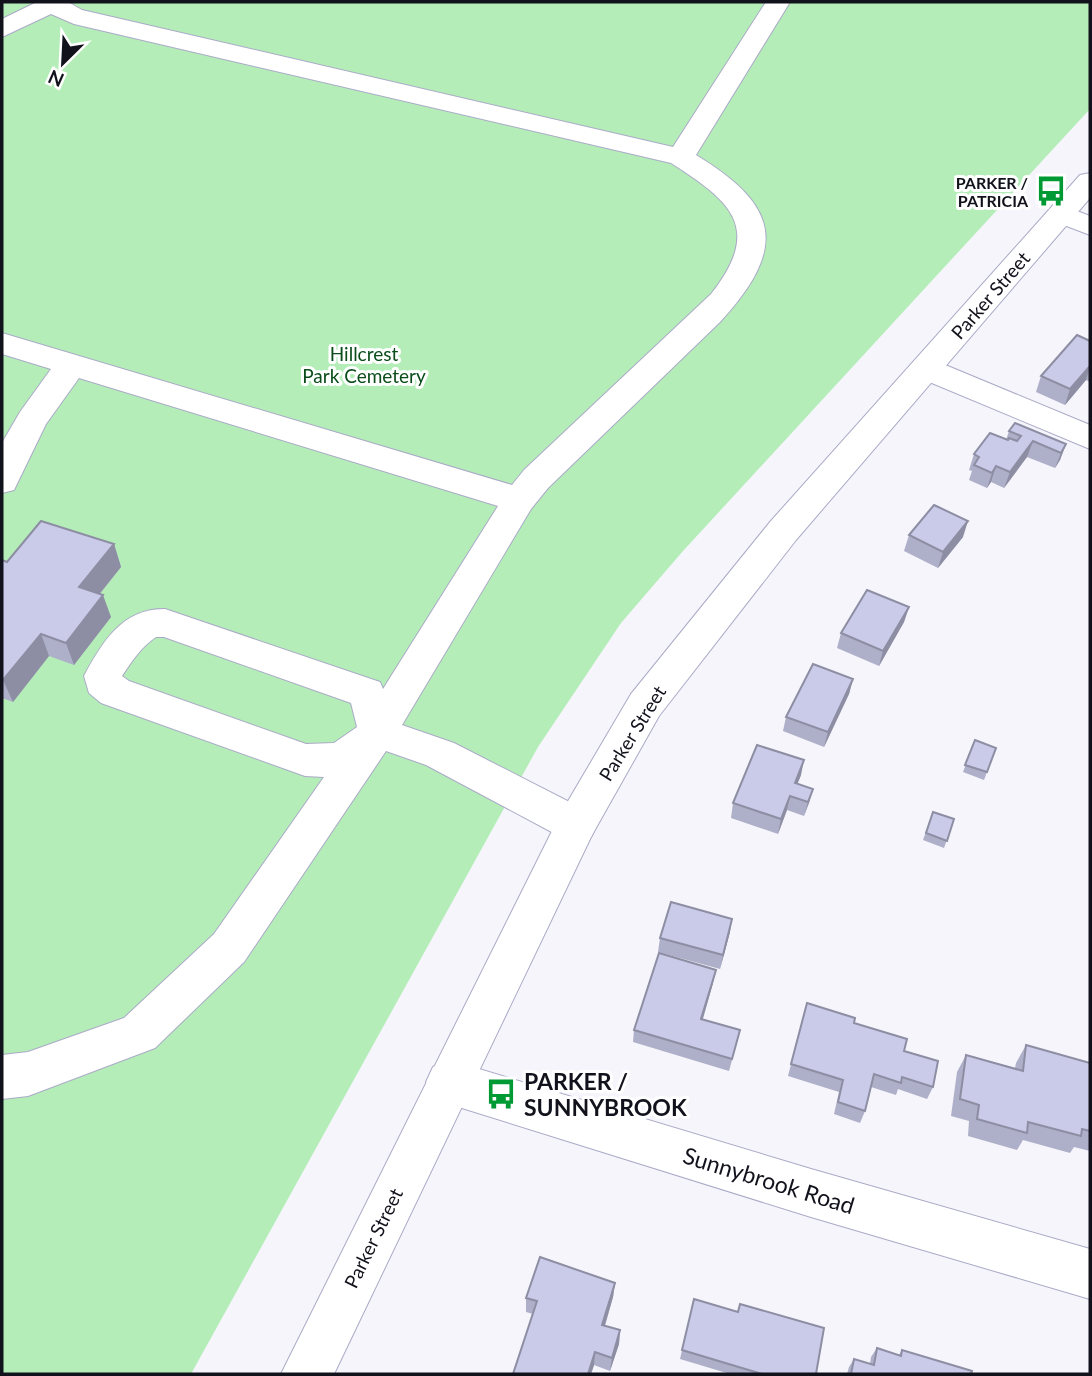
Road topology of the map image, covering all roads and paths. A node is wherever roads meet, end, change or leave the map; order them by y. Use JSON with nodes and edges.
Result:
{"nodes":[{"id":1,"x":778,"y":2,"type":"edge"},
{"id":2,"x":53,"y":3,"type":"edge"},
{"id":3,"x":2,"y":29,"type":"edge"},
{"id":4,"x":681,"y":158,"type":"junction"},
{"id":5,"x":1090,"y":181,"type":"edge"},
{"id":6,"x":1076,"y":220,"type":"edge"},
{"id":7,"x":2,"y":343,"type":"edge"},
{"id":8,"x":73,"y":363,"type":"junction"},
{"id":9,"x":926,"y":368,"type":"junction"},
{"id":10,"x":1090,"y":438,"type":"edge"},
{"id":11,"x":2,"y":481,"type":"edge"},
{"id":12,"x":519,"y":500,"type":"junction"},
{"id":13,"x":377,"y":732,"type":"junction"},
{"id":14,"x":576,"y":825,"type":"junction"},
{"id":15,"x":2,"y":1077,"type":"edge"},
{"id":16,"x":449,"y":1082,"type":"junction"},
{"id":17,"x":1090,"y":1274,"type":"edge"},
{"id":18,"x":307,"y":1374,"type":"edge"}],
"edges":[{"from":1,"to":4,"type":"main road"},
{"from":2,"to":3,"type":"main road"},
{"from":2,"to":4,"type":"main road"},
{"from":4,"to":12,"type":"main road"},
{"from":5,"to":6,"type":"main road","name":"Parker Street"},
{"from":6,"to":9,"type":"main road","name":"Parker Street"},
{"from":7,"to":8,"type":"main road"},
{"from":8,"to":11,"type":"main road"},
{"from":8,"to":12,"type":"main road"},
{"from":9,"to":10,"type":"main road"},
{"from":9,"to":14,"type":"main road","name":"Parker Street"},
{"from":12,"to":13,"type":"main road"},
{"from":13,"to":13,"type":"main road"},
{"from":13,"to":14,"type":"main road"},
{"from":13,"to":15,"type":"main road"},
{"from":14,"to":16,"type":"main road","name":"Parker Street"},
{"from":16,"to":17,"type":"main road","name":"Sunnybrook Road"},
{"from":16,"to":18,"type":"main road","name":"Parker Street"}]}
